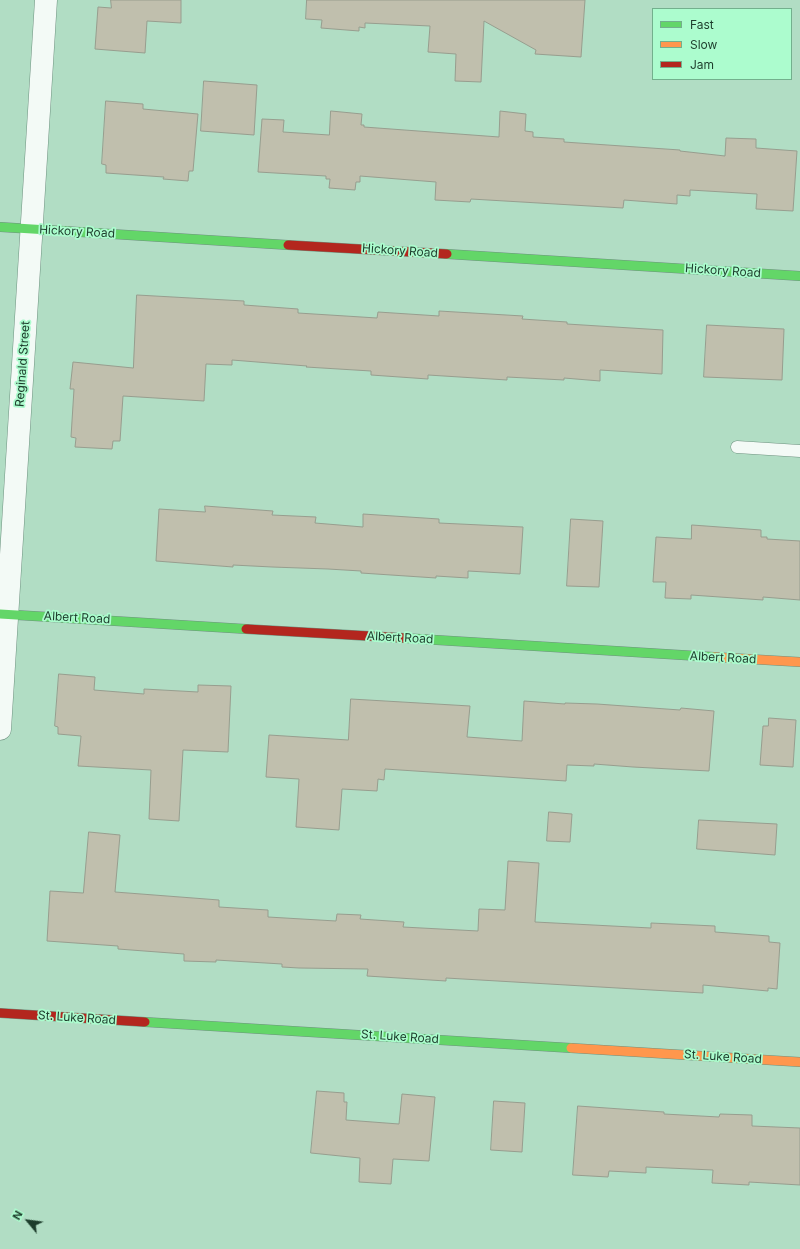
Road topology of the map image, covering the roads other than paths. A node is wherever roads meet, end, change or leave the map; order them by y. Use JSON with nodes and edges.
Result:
{"nodes":[{"id":1,"x":46,"y":0,"type":"edge"},
{"id":2,"x":0,"y":227,"type":"edge"},
{"id":3,"x":32,"y":229,"type":"junction"},
{"id":4,"x":800,"y":276,"type":"edge"},
{"id":5,"x":737,"y":447,"type":"dead end"},
{"id":6,"x":800,"y":451,"type":"edge"},
{"id":7,"x":4,"y":614,"type":"edge"},
{"id":8,"x":800,"y":662,"type":"edge"},
{"id":9,"x":0,"y":729,"type":"edge"},
{"id":10,"x":0,"y":1013,"type":"edge"},
{"id":11,"x":800,"y":1062,"type":"edge"}],
"edges":[{"from":1,"to":3,"type":"street","name":"Reginald Street"},
{"from":2,"to":3,"type":"street","name":"Hickory Road"},
{"from":3,"to":4,"type":"street","name":"Hickory Road"},
{"from":3,"to":7,"type":"street","name":"Reginald Street"},
{"from":5,"to":6,"type":"lane"},
{"from":7,"to":8,"type":"street","name":"Albert Road"},
{"from":7,"to":9,"type":"street","name":"Reginald Street"},
{"from":10,"to":11,"type":"street","name":"St. Luke Road"}]}
